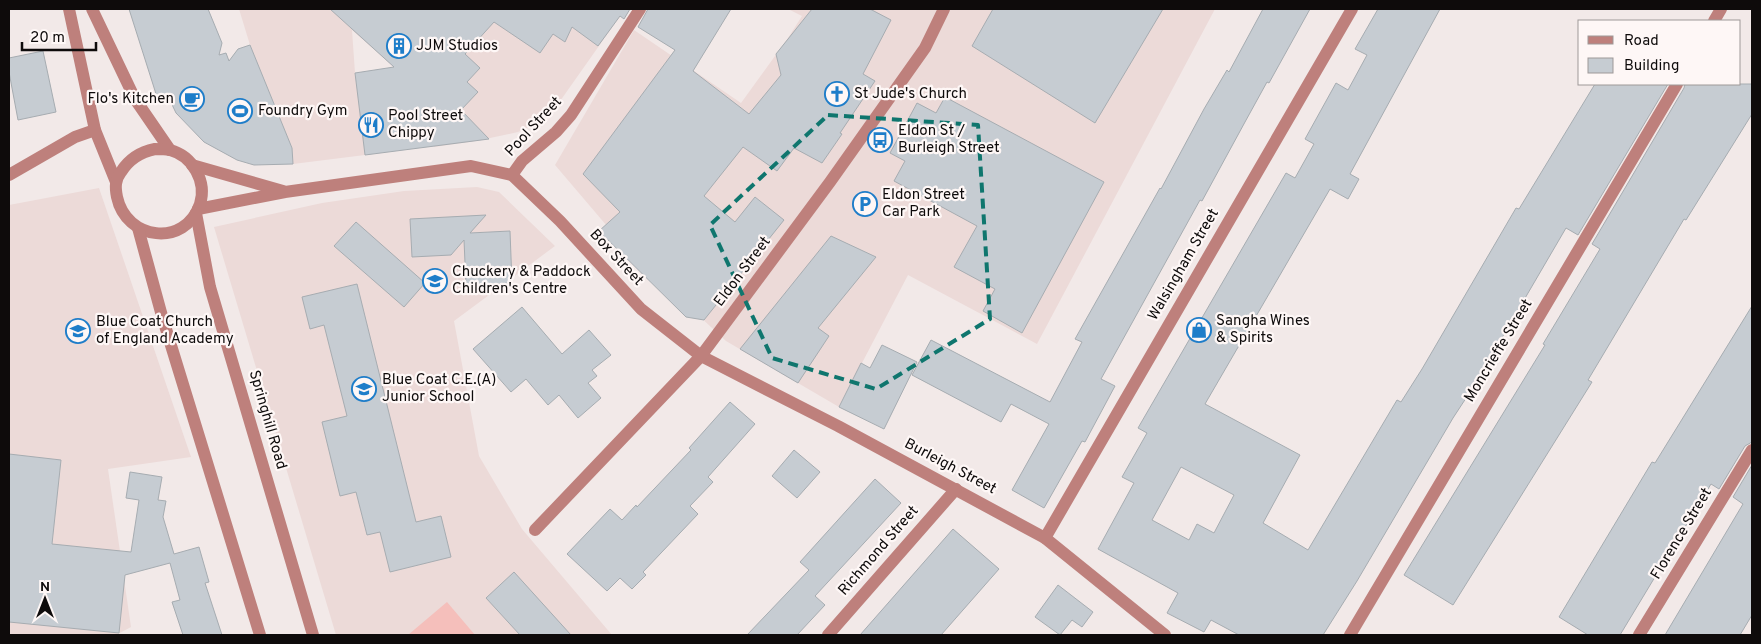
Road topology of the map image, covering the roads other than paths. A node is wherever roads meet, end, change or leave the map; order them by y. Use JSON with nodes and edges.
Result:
{"nodes":[{"id":1,"x":70,"y":9,"type":"edge"},
{"id":2,"x":92,"y":9,"type":"edge"},
{"id":3,"x":640,"y":9,"type":"edge"},
{"id":4,"x":944,"y":9,"type":"edge"},
{"id":5,"x":1352,"y":9,"type":"edge"},
{"id":6,"x":1721,"y":9,"type":"edge"},
{"id":7,"x":1715,"y":20,"type":"edge"},
{"id":8,"x":1676,"y":85,"type":"edge"},
{"id":9,"x":95,"y":130,"type":"junction"},
{"id":10,"x":170,"y":150,"type":"junction"},
{"id":11,"x":192,"y":165,"type":"junction"},
{"id":12,"x":9,"y":175,"type":"edge"},
{"id":13,"x":512,"y":175,"type":"junction"},
{"id":14,"x":116,"y":182,"type":"junction"},
{"id":15,"x":285,"y":192,"type":"junction"},
{"id":16,"x":197,"y":211,"type":"junction"},
{"id":17,"x":138,"y":228,"type":"junction"},
{"id":18,"x":701,"y":356,"type":"junction"},
{"id":19,"x":1752,"y":450,"type":"edge"},
{"id":20,"x":956,"y":489,"type":"junction"},
{"id":21,"x":535,"y":530,"type":"dead end"},
{"id":22,"x":1045,"y":538,"type":"junction"},
{"id":23,"x":260,"y":635,"type":"edge"},
{"id":24,"x":313,"y":635,"type":"edge"},
{"id":25,"x":828,"y":635,"type":"edge"},
{"id":26,"x":1166,"y":635,"type":"edge"},
{"id":27,"x":1350,"y":635,"type":"edge"},
{"id":28,"x":1639,"y":635,"type":"edge"}],
"edges":[{"from":1,"to":9,"type":"street"},
{"from":2,"to":10,"type":"street"},
{"from":3,"to":13,"type":"street","name":"Pool Street"},
{"from":4,"to":18,"type":"street","name":"Eldon Street"},
{"from":5,"to":22,"type":"street","name":"Walsingham Street"},
{"from":6,"to":7,"type":"street"},
{"from":8,"to":27,"type":"street","name":"Moncrieffe Street"},
{"from":9,"to":12,"type":"street"},
{"from":9,"to":14,"type":"street"},
{"from":10,"to":11,"type":"street"},
{"from":10,"to":14,"type":"street"},
{"from":11,"to":15,"type":"street","name":"Pool Street"},
{"from":11,"to":16,"type":"street"},
{"from":13,"to":15,"type":"street","name":"Pool Street"},
{"from":13,"to":18,"type":"street","name":"Box Street"},
{"from":14,"to":17,"type":"street"},
{"from":15,"to":16,"type":"street","name":"Pool Street"},
{"from":16,"to":17,"type":"street"},
{"from":16,"to":24,"type":"street","name":"Springhill Road"},
{"from":17,"to":23,"type":"street"},
{"from":18,"to":20,"type":"street","name":"Burleigh Street"},
{"from":18,"to":21,"type":"street","name":"Eldon Street"},
{"from":19,"to":28,"type":"street","name":"Florence Street"},
{"from":20,"to":22,"type":"street","name":"Burleigh Street"},
{"from":20,"to":25,"type":"street","name":"Richmond Street"},
{"from":22,"to":26,"type":"street","name":"Burleigh Street"}]}
